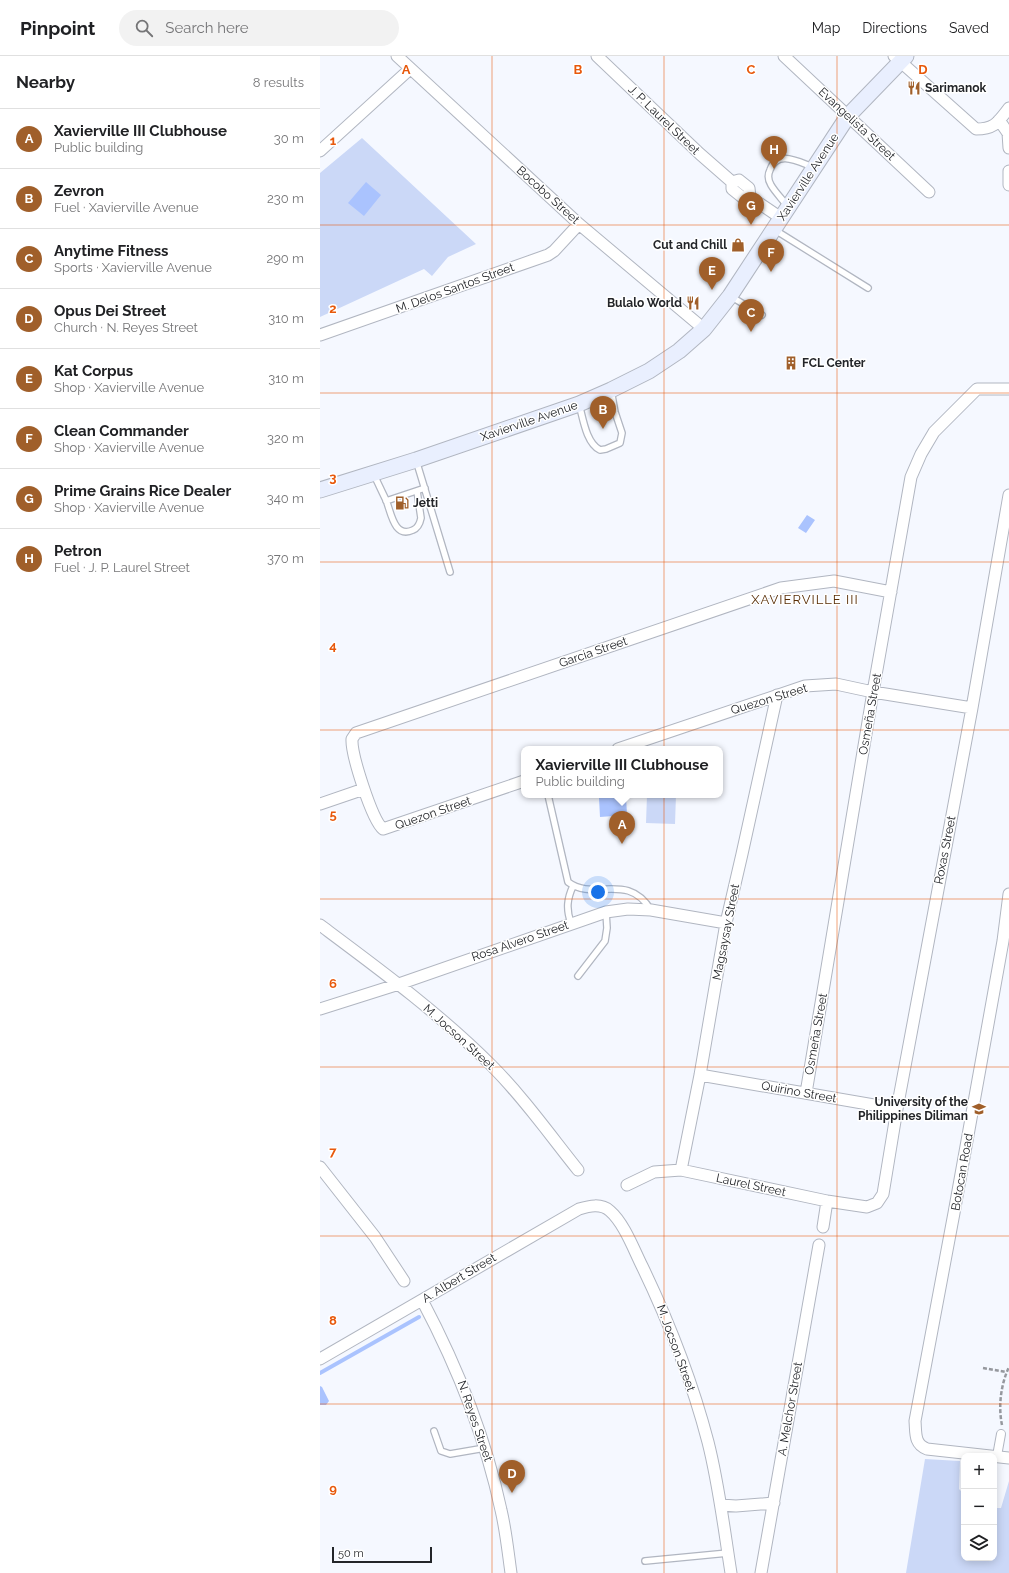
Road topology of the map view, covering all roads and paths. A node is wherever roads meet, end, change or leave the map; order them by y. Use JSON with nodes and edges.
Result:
{"nodes":[{"id":1,"x":397,"y":56,"type":"edge"},
{"id":2,"x":597,"y":56,"type":"edge"},
{"id":3,"x":784,"y":56,"type":"edge"},
{"id":4,"x":900,"y":58,"type":"edge"},
{"id":5,"x":410,"y":69,"type":"junction"},
{"id":6,"x":1009,"y":108,"type":"edge"},
{"id":7,"x":848,"y":116,"type":"junction"},
{"id":8,"x":999,"y":120,"type":"junction"},
{"id":9,"x":1009,"y":148,"type":"edge"},
{"id":10,"x":320,"y":151,"type":"edge"},
{"id":11,"x":813,"y":168,"type":"junction"},
{"id":12,"x":1009,"y":171,"type":"edge"},
{"id":13,"x":1009,"y":185,"type":"edge"},
{"id":14,"x":929,"y":192,"type":"dead end"},
{"id":15,"x":781,"y":218,"type":"junction"},
{"id":16,"x":579,"y":224,"type":"junction"},
{"id":17,"x":868,"y":288,"type":"dead end"},
{"id":18,"x":730,"y":296,"type":"junction"},
{"id":19,"x":762,"y":315,"type":"dead end"},
{"id":20,"x":704,"y":328,"type":"junction"},
{"id":21,"x":320,"y":335,"type":"edge"},
{"id":22,"x":1009,"y":389,"type":"edge"},
{"id":23,"x":611,"y":390,"type":"junction"},
{"id":24,"x":579,"y":404,"type":"junction"},
{"id":25,"x":416,"y":460,"type":"junction"},
{"id":26,"x":373,"y":472,"type":"junction"},
{"id":27,"x":425,"y":488,"type":"junction"},
{"id":28,"x":320,"y":490,"type":"edge"},
{"id":29,"x":417,"y":491,"type":"junction"},
{"id":30,"x":1009,"y":495,"type":"edge"},
{"id":31,"x":386,"y":501,"type":"junction"},
{"id":32,"x":450,"y":572,"type":"dead end"},
{"id":33,"x":891,"y":592,"type":"junction"},
{"id":34,"x":873,"y":692,"type":"junction"},
{"id":35,"x":777,"y":695,"type":"junction"},
{"id":36,"x":972,"y":708,"type":"junction"},
{"id":37,"x":627,"y":746,"type":"edge"},
{"id":38,"x":521,"y":782,"type":"edge"},
{"id":39,"x":364,"y":789,"type":"junction"},
{"id":40,"x":549,"y":798,"type":"edge"},
{"id":41,"x":320,"y":804,"type":"edge"},
{"id":42,"x":573,"y":886,"type":"junction"},
{"id":43,"x":1009,"y":894,"type":"edge"},
{"id":44,"x":652,"y":910,"type":"junction"},
{"id":45,"x":606,"y":912,"type":"junction"},
{"id":46,"x":571,"y":923,"type":"junction"},
{"id":47,"x":726,"y":923,"type":"junction"},
{"id":48,"x":320,"y":925,"type":"edge"},
{"id":49,"x":578,"y":976,"type":"dead end"},
{"id":50,"x":398,"y":984,"type":"junction"},
{"id":51,"x":320,"y":1009,"type":"edge"},
{"id":52,"x":700,"y":1075,"type":"junction"},
{"id":53,"x":806,"y":1093,"type":"junction"},
{"id":54,"x":897,"y":1109,"type":"junction"},
{"id":55,"x":320,"y":1167,"type":"edge"},
{"id":56,"x":578,"y":1170,"type":"dead end"},
{"id":57,"x":681,"y":1170,"type":"junction"},
{"id":58,"x":627,"y":1185,"type":"dead end"},
{"id":59,"x":828,"y":1201,"type":"junction"},
{"id":60,"x":877,"y":1203,"type":"joint"},
{"id":61,"x":601,"y":1206,"type":"joint"},
{"id":62,"x":823,"y":1227,"type":"dead end"},
{"id":63,"x":820,"y":1245,"type":"dead end"},
{"id":64,"x":404,"y":1281,"type":"dead end"},
{"id":65,"x":422,"y":1300,"type":"junction"},
{"id":66,"x":320,"y":1359,"type":"edge"},
{"id":67,"x":1009,"y":1367,"type":"edge"},
{"id":68,"x":983,"y":1368,"type":"dead end"},
{"id":69,"x":1006,"y":1372,"type":"junction"},
{"id":70,"x":434,"y":1431,"type":"dead end"},
{"id":71,"x":1001,"y":1434,"type":"joint"},
{"id":72,"x":486,"y":1448,"type":"junction"},
{"id":73,"x":971,"y":1453,"type":"edge"},
{"id":74,"x":997,"y":1456,"type":"joint"},
{"id":75,"x":1009,"y":1458,"type":"edge"},
{"id":76,"x":774,"y":1503,"type":"junction"},
{"id":77,"x":721,"y":1505,"type":"junction"},
{"id":78,"x":728,"y":1553,"type":"junction"},
{"id":79,"x":645,"y":1561,"type":"dead end"},
{"id":80,"x":511,"y":1573,"type":"edge"},
{"id":81,"x":731,"y":1573,"type":"edge"},
{"id":82,"x":761,"y":1573,"type":"edge"}],
"edges":[{"from":1,"to":5,"type":"street","name":"Bocobo Street"},
{"from":2,"to":15,"type":"street","name":"J. P. Laurel Street"},
{"from":3,"to":7,"type":"street","name":"Evangelista Street"},
{"from":4,"to":7,"type":"main road","name":"Xavierville Avenue"},
{"from":4,"to":8,"type":"street"},
{"from":5,"to":10,"type":"street"},
{"from":5,"to":16,"type":"street","name":"Bocobo Street"},
{"from":6,"to":8,"type":"street"},
{"from":7,"to":11,"type":"main road","name":"Xavierville Avenue"},
{"from":7,"to":14,"type":"street","name":"Evangelista Street"},
{"from":8,"to":9,"type":"street"},
{"from":11,"to":15,"type":"main road","name":"Xavierville Avenue"},
{"from":11,"to":15,"type":"lane"},
{"from":12,"to":13,"type":"street"},
{"from":15,"to":17,"type":"lane"},
{"from":15,"to":18,"type":"main road","name":"Xavierville Avenue"},
{"from":16,"to":20,"type":"street","name":"Bocobo Street"},
{"from":16,"to":21,"type":"street","name":"M. Delos Santos Street"},
{"from":18,"to":19,"type":"lane"},
{"from":18,"to":20,"type":"main road","name":"Xavierville Avenue"},
{"from":20,"to":23,"type":"main road","name":"Xavierville Avenue"},
{"from":22,"to":33,"type":"street","name":"Osmeña Street"},
{"from":23,"to":24,"type":"main road","name":"Xavierville Avenue"},
{"from":23,"to":24,"type":"lane"},
{"from":24,"to":25,"type":"main road","name":"Xavierville Avenue"},
{"from":25,"to":26,"type":"main road","name":"Xavierville Avenue"},
{"from":25,"to":27,"type":"lane"},
{"from":26,"to":28,"type":"main road","name":"Xavierville Avenue"},
{"from":26,"to":31,"type":"lane"},
{"from":27,"to":29,"type":"lane"},
{"from":27,"to":32,"type":"lane"},
{"from":29,"to":31,"type":"lane"},
{"from":29,"to":31,"type":"lane"},
{"from":30,"to":36,"type":"street","name":"Roxas Street"},
{"from":33,"to":34,"type":"street","name":"Osmeña Street"},
{"from":33,"to":39,"type":"street","name":"Garcia Street"},
{"from":34,"to":35,"type":"street","name":"Quezon Street"},
{"from":34,"to":36,"type":"street","name":"Quezon Street"},
{"from":34,"to":53,"type":"street","name":"Osmeña Street"},
{"from":35,"to":37,"type":"street","name":"Quezon Street"},
{"from":35,"to":47,"type":"street","name":"Magsaysay Street"},
{"from":36,"to":54,"type":"street","name":"Roxas Street"},
{"from":38,"to":39,"type":"street","name":"Quezon Street"},
{"from":39,"to":41,"type":"street"},
{"from":40,"to":42,"type":"lane"},
{"from":42,"to":44,"type":"lane"},
{"from":42,"to":46,"type":"lane"},
{"from":43,"to":73,"type":"street","name":"Botocan Road"},
{"from":44,"to":45,"type":"street","name":"Rosa Alvero Street"},
{"from":44,"to":47,"type":"street","name":"Rosa Alvero Street"},
{"from":45,"to":46,"type":"street","name":"Rosa Alvero Street"},
{"from":45,"to":49,"type":"lane"},
{"from":46,"to":50,"type":"street","name":"Rosa Alvero Street"},
{"from":47,"to":52,"type":"street","name":"Magsaysay Street"},
{"from":48,"to":50,"type":"street","name":"M. Jocson Street"},
{"from":50,"to":51,"type":"street","name":"Rosa Alvero Street"},
{"from":50,"to":56,"type":"street","name":"M. Jocson Street"},
{"from":52,"to":53,"type":"street","name":"Quirino Street"},
{"from":52,"to":57,"type":"street","name":"Magsaysay Street"},
{"from":53,"to":54,"type":"street","name":"Quirino Street"},
{"from":54,"to":60,"type":"street","name":"Roxas Street"},
{"from":55,"to":64,"type":"street"},
{"from":57,"to":58,"type":"street","name":"Laurel Street"},
{"from":57,"to":59,"type":"street","name":"Laurel Street"},
{"from":59,"to":60,"type":"street","name":"Laurel Street"},
{"from":59,"to":62,"type":"street"},
{"from":61,"to":65,"type":"street","name":"A. Albert Street"},
{"from":61,"to":77,"type":"street","name":"M. Jocson Street"},
{"from":63,"to":76,"type":"street","name":"A. Melchor Street"},
{"from":65,"to":66,"type":"street","name":"A. Albert Street"},
{"from":65,"to":72,"type":"street","name":"N. Reyes Street"},
{"from":67,"to":69,"type":"path"},
{"from":68,"to":69,"type":"path"},
{"from":69,"to":71,"type":"path"},
{"from":70,"to":72,"type":"lane"},
{"from":71,"to":74,"type":"street"},
{"from":72,"to":80,"type":"street","name":"N. Reyes Street"},
{"from":74,"to":75,"type":"street"},
{"from":76,"to":77,"type":"street"},
{"from":76,"to":82,"type":"street","name":"A. Melchor Street"},
{"from":77,"to":78,"type":"street","name":"M. Jocson Street"},
{"from":78,"to":79,"type":"lane"},
{"from":78,"to":81,"type":"street","name":"M. Jocson Street"}]}
